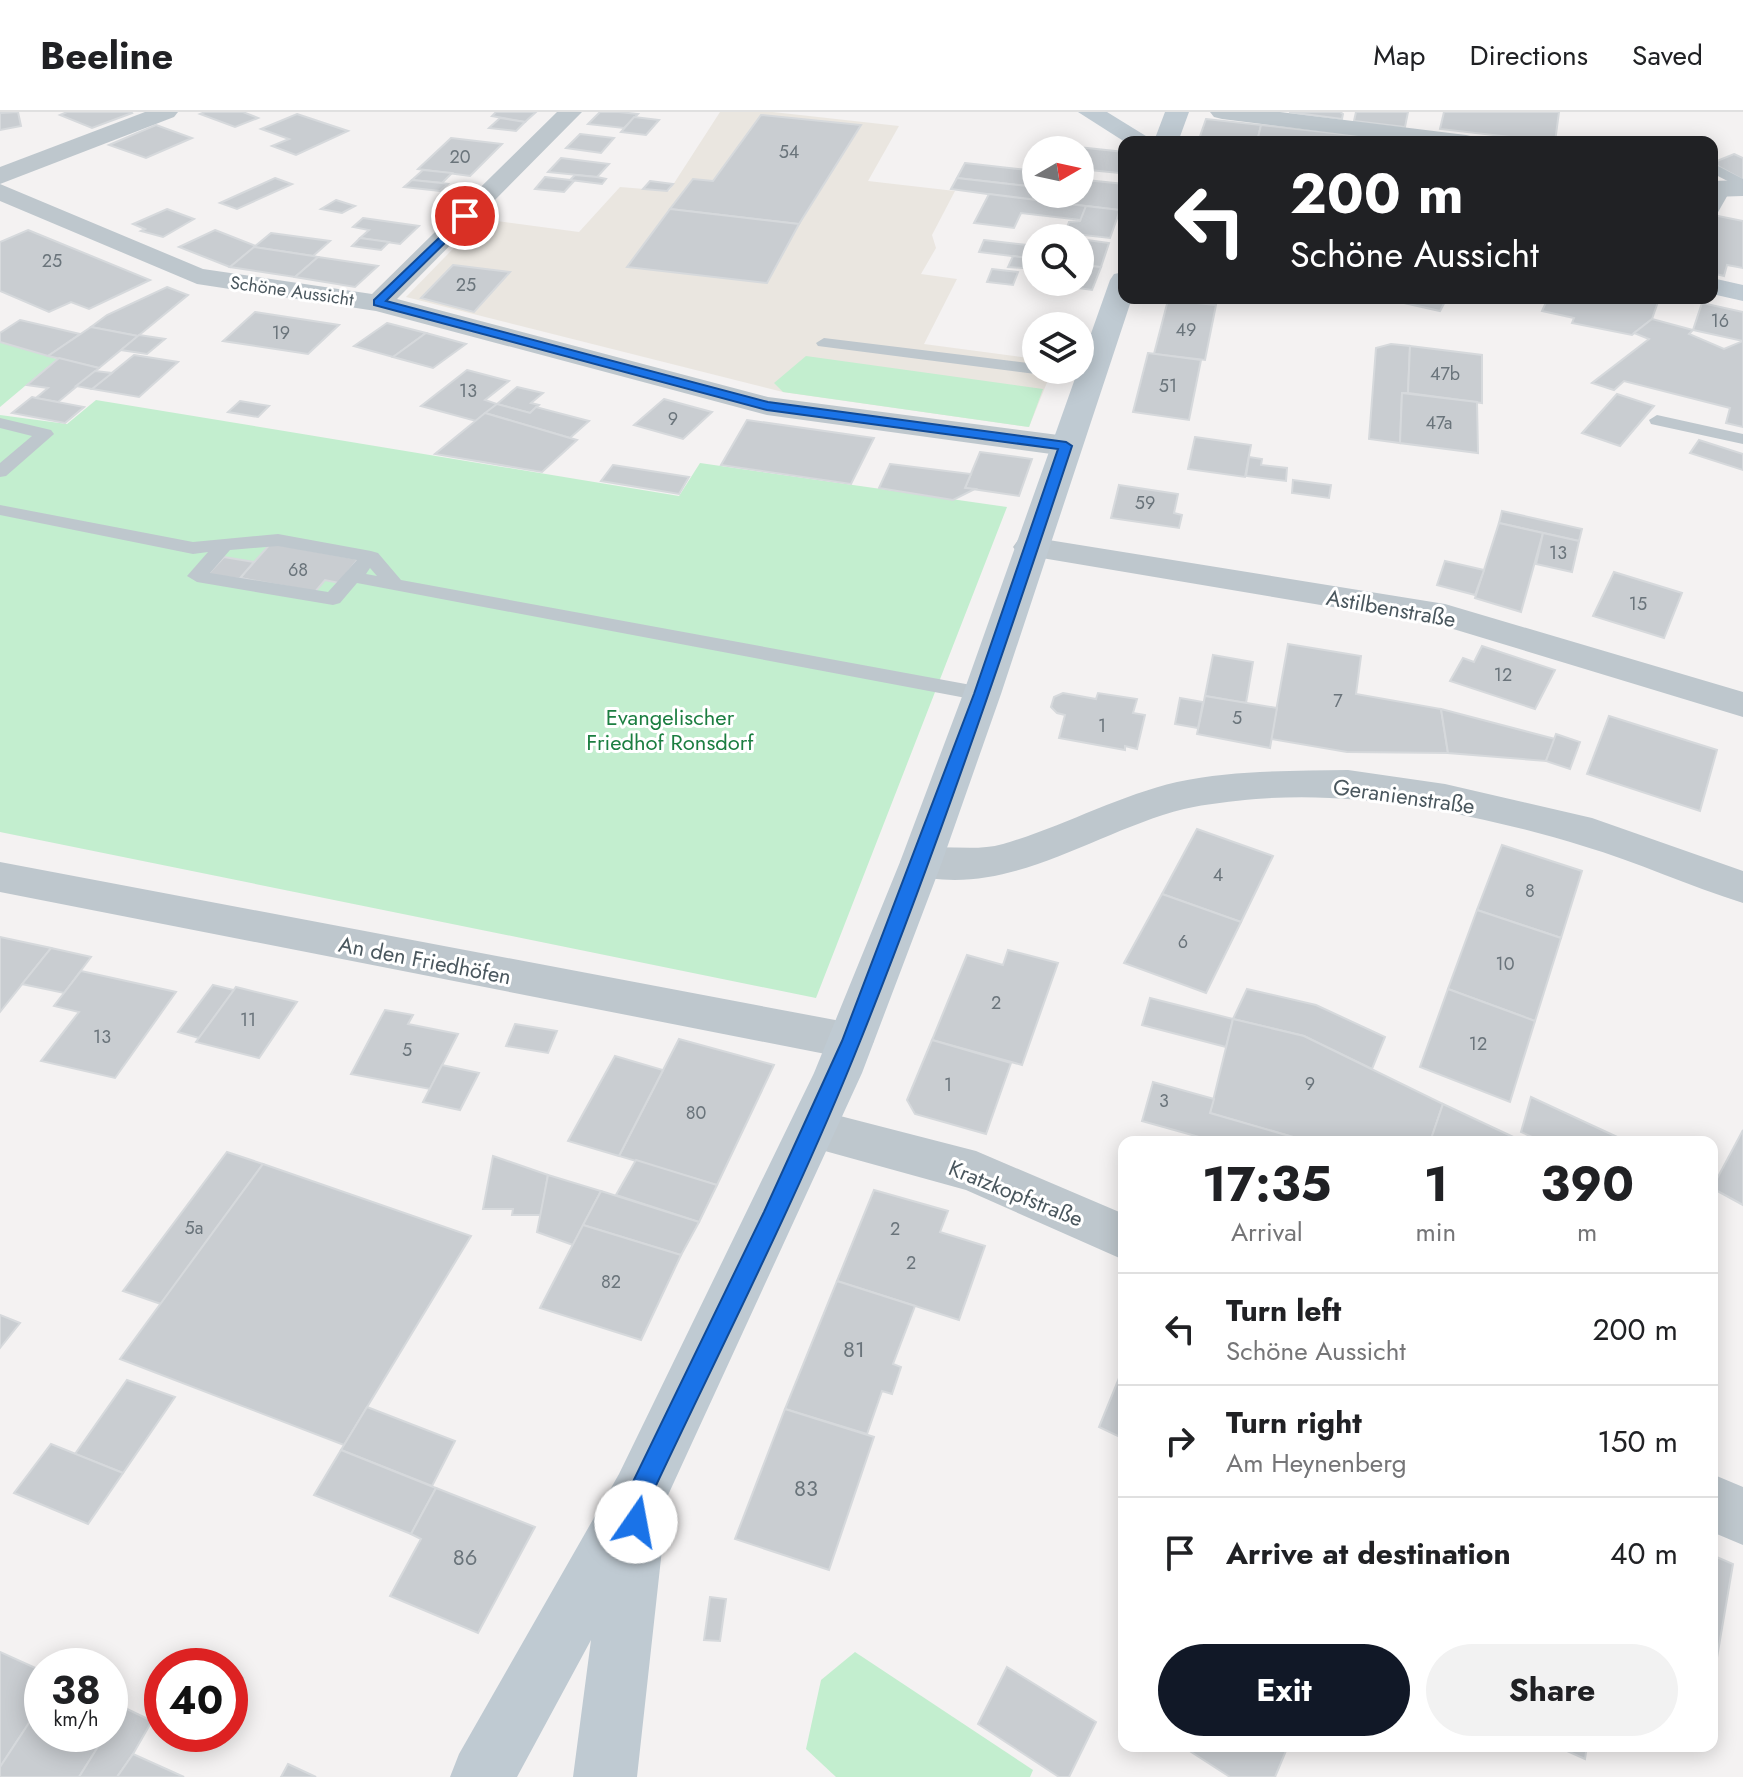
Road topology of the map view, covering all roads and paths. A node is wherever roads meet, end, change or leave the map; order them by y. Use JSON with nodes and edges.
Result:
{"nodes":[{"id":1,"x":166,"y":112,"type":"edge"},
{"id":2,"x":570,"y":112,"type":"edge"},
{"id":3,"x":1090,"y":112,"type":"edge"},
{"id":4,"x":1177,"y":112,"type":"edge"},
{"id":5,"x":1222,"y":112,"type":"edge"},
{"id":6,"x":1132,"y":136,"type":"edge"},
{"id":7,"x":1168,"y":136,"type":"edge"},
{"id":8,"x":1414,"y":136,"type":"edge"},
{"id":9,"x":0,"y":176,"type":"edge"},
{"id":10,"x":0,"y":192,"type":"edge"},
{"id":11,"x":1718,"y":287,"type":"edge"},
{"id":12,"x":1743,"y":293,"type":"edge"},
{"id":13,"x":1118,"y":297,"type":"edge"},
{"id":14,"x":378,"y":303,"type":"junction"},
{"id":15,"x":824,"y":343,"type":"dead end"},
{"id":16,"x":1094,"y":365,"type":"edge"},
{"id":17,"x":1022,"y":367,"type":"edge"},
{"id":18,"x":1087,"y":384,"type":"edge"},
{"id":19,"x":1657,"y":420,"type":"dead end"},
{"id":20,"x":0,"y":423,"type":"edge"},
{"id":21,"x":1743,"y":439,"type":"edge"},
{"id":22,"x":1066,"y":446,"type":"junction"},
{"id":23,"x":0,"y":472,"type":"edge"},
{"id":24,"x":0,"y":510,"type":"edge"},
{"id":25,"x":224,"y":545,"type":"junction"},
{"id":26,"x":1030,"y":547,"type":"junction"},
{"id":27,"x":371,"y":557,"type":"junction"},
{"id":28,"x":353,"y":577,"type":"junction"},
{"id":29,"x":394,"y":584,"type":"junction"},
{"id":30,"x":982,"y":694,"type":"junction"},
{"id":31,"x":1743,"y":705,"type":"edge"},
{"id":32,"x":921,"y":862,"type":"junction"},
{"id":33,"x":0,"y":877,"type":"edge"},
{"id":34,"x":1743,"y":887,"type":"edge"},
{"id":35,"x":851,"y":1041,"type":"junction"},
{"id":36,"x":813,"y":1129,"type":"junction"},
{"id":37,"x":1118,"y":1235,"type":"edge"},
{"id":38,"x":639,"y":1494,"type":"junction"},
{"id":39,"x":1718,"y":1506,"type":"edge"},
{"id":40,"x":1743,"y":1516,"type":"edge"},
{"id":41,"x":482,"y":1777,"type":"edge"},
{"id":42,"x":605,"y":1777,"type":"edge"}],
"edges":[{"from":1,"to":9,"type":"street"},
{"from":2,"to":14,"type":"street"},
{"from":3,"to":6,"type":"main road"},
{"from":4,"to":7,"type":"main road"},
{"from":5,"to":8,"type":"street"},
{"from":10,"to":14,"type":"street","name":"Schöne Aussicht"},
{"from":11,"to":12,"type":"main road"},
{"from":13,"to":16,"type":"main road"},
{"from":14,"to":22,"type":"street","name":"Schöne Aussicht"},
{"from":15,"to":17,"type":"lane"},
{"from":18,"to":22,"type":"main road"},
{"from":19,"to":21,"type":"lane"},
{"from":20,"to":23,"type":"lane"},
{"from":22,"to":26,"type":"main road"},
{"from":24,"to":25,"type":"lane"},
{"from":25,"to":27,"type":"lane"},
{"from":25,"to":28,"type":"lane"},
{"from":26,"to":30,"type":"main road"},
{"from":26,"to":31,"type":"street","name":"Astilbenstraße"},
{"from":27,"to":28,"type":"lane"},
{"from":27,"to":29,"type":"lane"},
{"from":28,"to":29,"type":"lane"},
{"from":29,"to":30,"type":"lane"},
{"from":30,"to":32,"type":"main road"},
{"from":32,"to":34,"type":"street","name":"Geranienstraße"},
{"from":32,"to":35,"type":"main road"},
{"from":33,"to":35,"type":"street","name":"An den Friedhöfen"},
{"from":35,"to":36,"type":"main road"},
{"from":36,"to":37,"type":"street","name":"Kratzkopfstraße"},
{"from":36,"to":38,"type":"main road"},
{"from":38,"to":41,"type":"main road"},
{"from":38,"to":42,"type":"main road"},
{"from":39,"to":40,"type":"street"}]}
